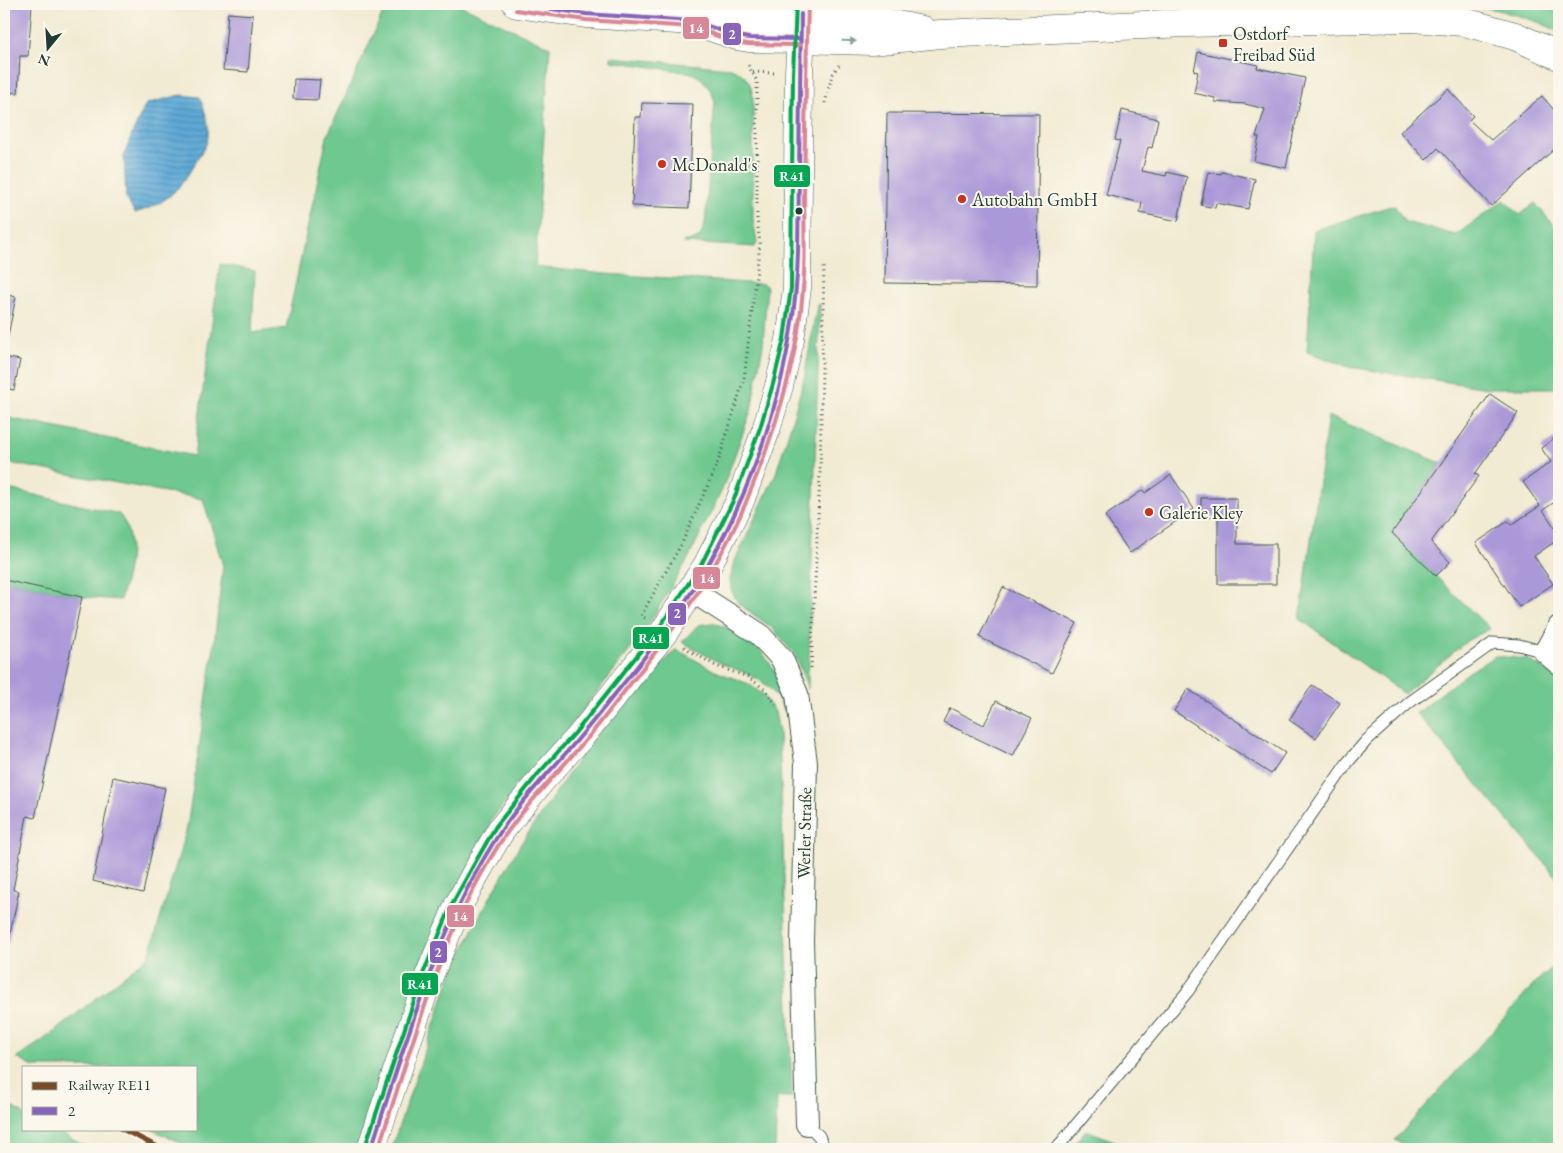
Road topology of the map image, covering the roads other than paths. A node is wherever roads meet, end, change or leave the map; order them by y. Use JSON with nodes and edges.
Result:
{"nodes":[{"id":1,"x":517,"y":4,"type":"edge"},
{"id":2,"x":801,"y":19,"type":"edge"},
{"id":3,"x":693,"y":21,"type":"junction"},
{"id":4,"x":1559,"y":56,"type":"edge"},
{"id":5,"x":692,"y":592,"type":"junction"},
{"id":6,"x":1559,"y":627,"type":"edge"},
{"id":7,"x":1552,"y":658,"type":"edge"},
{"id":8,"x":807,"y":1124,"type":"joint"},
{"id":9,"x":371,"y":1149,"type":"edge"},
{"id":10,"x":824,"y":1149,"type":"edge"},
{"id":11,"x":1056,"y":1149,"type":"edge"}],
"edges":[{"from":1,"to":3,"type":"main road"},
{"from":2,"to":3,"type":"main road"},
{"from":2,"to":3,"type":"main road"},
{"from":2,"to":4,"type":"main road"},
{"from":2,"to":5,"type":"main road"},
{"from":5,"to":8,"type":"street","name":"Werler Straße"},
{"from":5,"to":9,"type":"main road"},
{"from":6,"to":7,"type":"street"},
{"from":7,"to":11,"type":"lane"},
{"from":8,"to":10,"type":"lane"}]}
